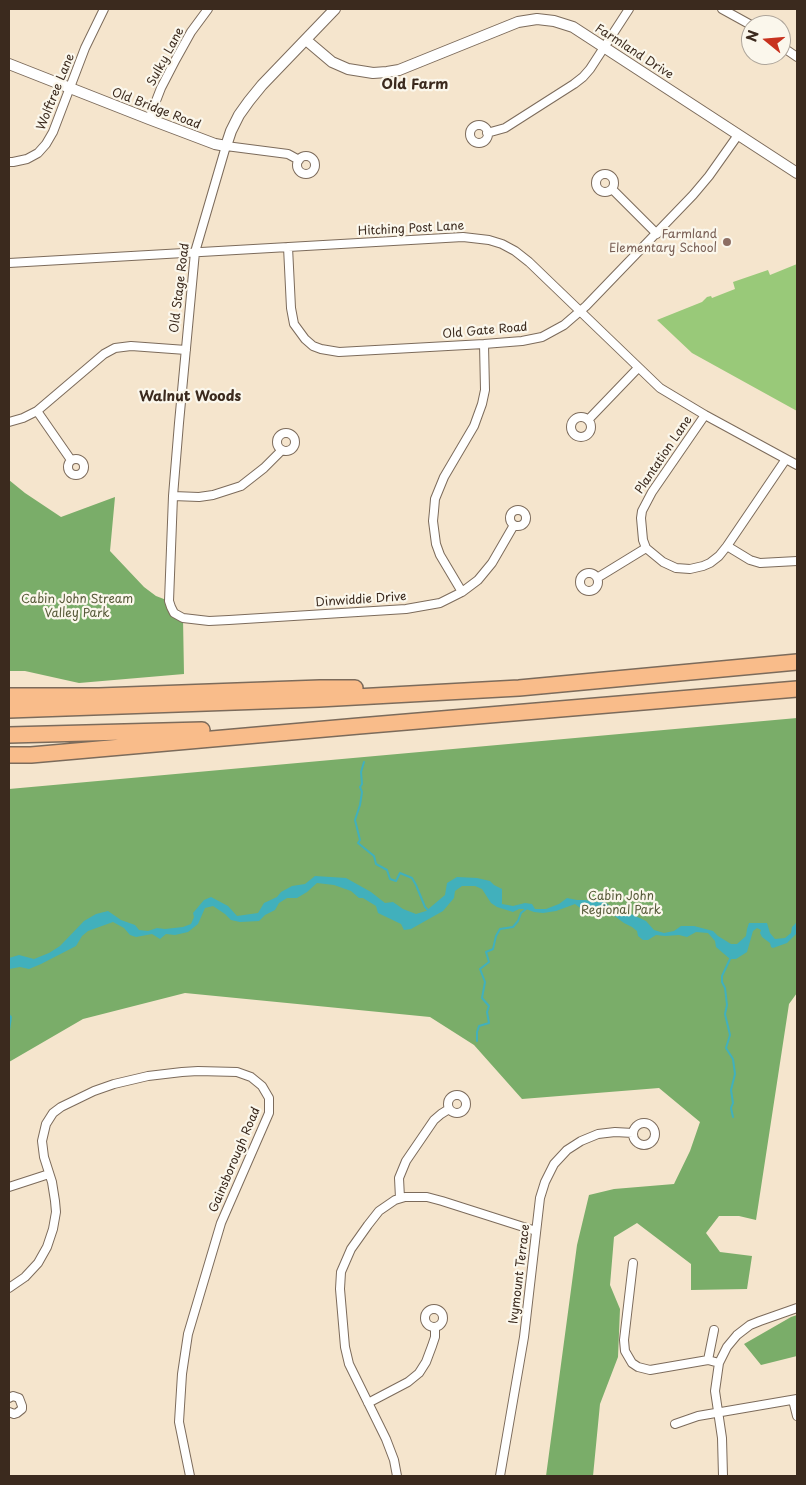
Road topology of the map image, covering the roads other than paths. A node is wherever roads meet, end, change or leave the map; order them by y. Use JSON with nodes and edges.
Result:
{"nodes":[{"id":1,"x":104,"y":9,"type":"edge"},
{"id":2,"x":208,"y":9,"type":"edge"},
{"id":3,"x":335,"y":9,"type":"edge"},
{"id":4,"x":629,"y":9,"type":"edge"},
{"id":5,"x":722,"y":9,"type":"edge"},
{"id":6,"x":741,"y":19,"type":"edge"},
{"id":7,"x":306,"y":40,"type":"junction"},
{"id":8,"x":605,"y":47,"type":"junction"},
{"id":9,"x":9,"y":64,"type":"edge"},
{"id":10,"x":69,"y":89,"type":"junction"},
{"id":11,"x":148,"y":119,"type":"junction"},
{"id":12,"x":488,"y":133,"type":"dead end"},
{"id":13,"x":738,"y":135,"type":"junction"},
{"id":14,"x":226,"y":146,"type":"junction"},
{"id":15,"x":299,"y":160,"type":"dead end"},
{"id":16,"x":9,"y":162,"type":"edge"},
{"id":17,"x":797,"y":173,"type":"edge"},
{"id":18,"x":612,"y":189,"type":"dead end"},
{"id":19,"x":657,"y":234,"type":"junction"},
{"id":20,"x":288,"y":247,"type":"junction"},
{"id":21,"x":195,"y":252,"type":"junction"},
{"id":22,"x":9,"y":263,"type":"edge"},
{"id":23,"x":581,"y":312,"type":"junction"},
{"id":24,"x":484,"y":344,"type":"junction"},
{"id":25,"x":186,"y":350,"type":"junction"},
{"id":26,"x":638,"y":368,"type":"junction"},
{"id":27,"x":37,"y":411,"type":"junction"},
{"id":28,"x":705,"y":415,"type":"junction"},
{"id":29,"x":588,"y":420,"type":"dead end"},
{"id":30,"x":9,"y":422,"type":"edge"},
{"id":31,"x":282,"y":450,"type":"dead end"},
{"id":32,"x":786,"y":459,"type":"junction"},
{"id":33,"x":71,"y":460,"type":"dead end"},
{"id":34,"x":797,"y":464,"type":"edge"},
{"id":35,"x":174,"y":496,"type":"junction"},
{"id":36,"x":514,"y":525,"type":"dead end"},
{"id":37,"x":727,"y":546,"type":"junction"},
{"id":38,"x":646,"y":548,"type":"junction"},
{"id":39,"x":797,"y":561,"type":"edge"},
{"id":40,"x":597,"y":578,"type":"dead end"},
{"id":41,"x":462,"y":592,"type":"junction"},
{"id":42,"x":174,"y":613,"type":"joint"},
{"id":43,"x":797,"y":662,"type":"edge"},
{"id":44,"x":519,"y":688,"type":"junction"},
{"id":45,"x":797,"y":689,"type":"edge"},
{"id":46,"x":9,"y":696,"type":"edge"},
{"id":47,"x":9,"y":710,"type":"edge"},
{"id":48,"x":358,"y":726,"type":"junction"},
{"id":49,"x":9,"y":736,"type":"edge"},
{"id":50,"x":9,"y":755,"type":"edge"},
{"id":51,"x":449,"y":1110,"type":"dead end"},
{"id":52,"x":633,"y":1133,"type":"dead end"},
{"id":53,"x":49,"y":1174,"type":"junction"},
{"id":54,"x":9,"y":1187,"type":"edge"},
{"id":55,"x":400,"y":1198,"type":"junction"},
{"id":56,"x":536,"y":1231,"type":"junction"},
{"id":57,"x":633,"y":1263,"type":"dead end"},
{"id":58,"x":9,"y":1288,"type":"edge"},
{"id":59,"x":797,"y":1308,"type":"edge"},
{"id":60,"x":435,"y":1328,"type":"dead end"},
{"id":61,"x":714,"y":1330,"type":"dead end"},
{"id":62,"x":708,"y":1360,"type":"junction"},
{"id":63,"x":719,"y":1363,"type":"junction"},
{"id":64,"x":9,"y":1398,"type":"edge"},
{"id":65,"x":795,"y":1400,"type":"edge"},
{"id":66,"x":368,"y":1403,"type":"junction"},
{"id":67,"x":9,"y":1412,"type":"edge"},
{"id":68,"x":717,"y":1413,"type":"junction"},
{"id":69,"x":797,"y":1416,"type":"edge"},
{"id":70,"x":675,"y":1424,"type":"dead end"},
{"id":71,"x":190,"y":1476,"type":"edge"},
{"id":72,"x":397,"y":1476,"type":"edge"},
{"id":73,"x":500,"y":1476,"type":"edge"},
{"id":74,"x":724,"y":1476,"type":"edge"}],
"edges":[{"from":1,"to":10,"type":"street","name":"Wolftree Lane"},
{"from":2,"to":11,"type":"street","name":"Sulky Lane"},
{"from":3,"to":7,"type":"street","name":"Old Stage Road"},
{"from":4,"to":8,"type":"street"},
{"from":5,"to":6,"type":"street"},
{"from":7,"to":8,"type":"street","name":"Farmland Drive"},
{"from":7,"to":14,"type":"street","name":"Old Stage Road"},
{"from":8,"to":12,"type":"street"},
{"from":8,"to":13,"type":"street","name":"Farmland Drive"},
{"from":9,"to":10,"type":"street","name":"Old Bridge Road"},
{"from":10,"to":11,"type":"street","name":"Old Bridge Road"},
{"from":10,"to":16,"type":"street","name":"Wolftree Lane"},
{"from":11,"to":14,"type":"street","name":"Old Bridge Road"},
{"from":13,"to":17,"type":"street","name":"Farmland Drive"},
{"from":13,"to":19,"type":"street","name":"Old Gate Road"},
{"from":14,"to":15,"type":"street","name":"Old Bridge Road"},
{"from":14,"to":21,"type":"street","name":"Old Stage Road"},
{"from":18,"to":19,"type":"street"},
{"from":19,"to":23,"type":"street","name":"Old Gate Road"},
{"from":20,"to":21,"type":"street","name":"Hitching Post Lane"},
{"from":20,"to":23,"type":"street","name":"Hitching Post Lane"},
{"from":20,"to":24,"type":"street","name":"Old Gate Road"},
{"from":21,"to":22,"type":"street","name":"Hitching Post Lane"},
{"from":21,"to":25,"type":"street","name":"Old Stage Road"},
{"from":23,"to":24,"type":"street","name":"Old Gate Road"},
{"from":23,"to":26,"type":"street","name":"Hitching Post Lane"},
{"from":24,"to":41,"type":"street"},
{"from":25,"to":27,"type":"street"},
{"from":25,"to":35,"type":"street","name":"Old Stage Road"},
{"from":26,"to":28,"type":"street","name":"Hitching Post Lane"},
{"from":26,"to":29,"type":"street"},
{"from":27,"to":30,"type":"street"},
{"from":27,"to":33,"type":"street"},
{"from":28,"to":32,"type":"street","name":"Hitching Post Lane"},
{"from":28,"to":38,"type":"street","name":"Plantation Lane"},
{"from":31,"to":35,"type":"street"},
{"from":32,"to":34,"type":"street","name":"Hitching Post Lane"},
{"from":32,"to":37,"type":"street"},
{"from":35,"to":42,"type":"street","name":"Old Stage Road"},
{"from":36,"to":41,"type":"street","name":"Dinwiddie Drive"},
{"from":37,"to":38,"type":"street"},
{"from":37,"to":39,"type":"street"},
{"from":38,"to":40,"type":"street"},
{"from":41,"to":42,"type":"street","name":"Dinwiddie Drive"},
{"from":43,"to":44,"type":"highway"},
{"from":44,"to":46,"type":"highway"},
{"from":44,"to":47,"type":"highway"},
{"from":45,"to":48,"type":"highway"},
{"from":48,"to":49,"type":"highway"},
{"from":48,"to":50,"type":"highway"},
{"from":51,"to":55,"type":"street"},
{"from":52,"to":56,"type":"street","name":"Ivymount Terrace"},
{"from":53,"to":54,"type":"street"},
{"from":53,"to":58,"type":"street","name":"Gainsborough Road"},
{"from":53,"to":71,"type":"street","name":"Gainsborough Road"},
{"from":55,"to":56,"type":"street"},
{"from":55,"to":66,"type":"street"},
{"from":56,"to":73,"type":"street","name":"Ivymount Terrace"},
{"from":57,"to":62,"type":"street"},
{"from":59,"to":63,"type":"street"},
{"from":60,"to":66,"type":"street"},
{"from":61,"to":62,"type":"street"},
{"from":62,"to":63,"type":"street"},
{"from":63,"to":68,"type":"street"},
{"from":64,"to":67,"type":"street"},
{"from":65,"to":68,"type":"street"},
{"from":65,"to":69,"type":"street"},
{"from":66,"to":72,"type":"street"},
{"from":68,"to":70,"type":"street"},
{"from":68,"to":74,"type":"street"}]}
